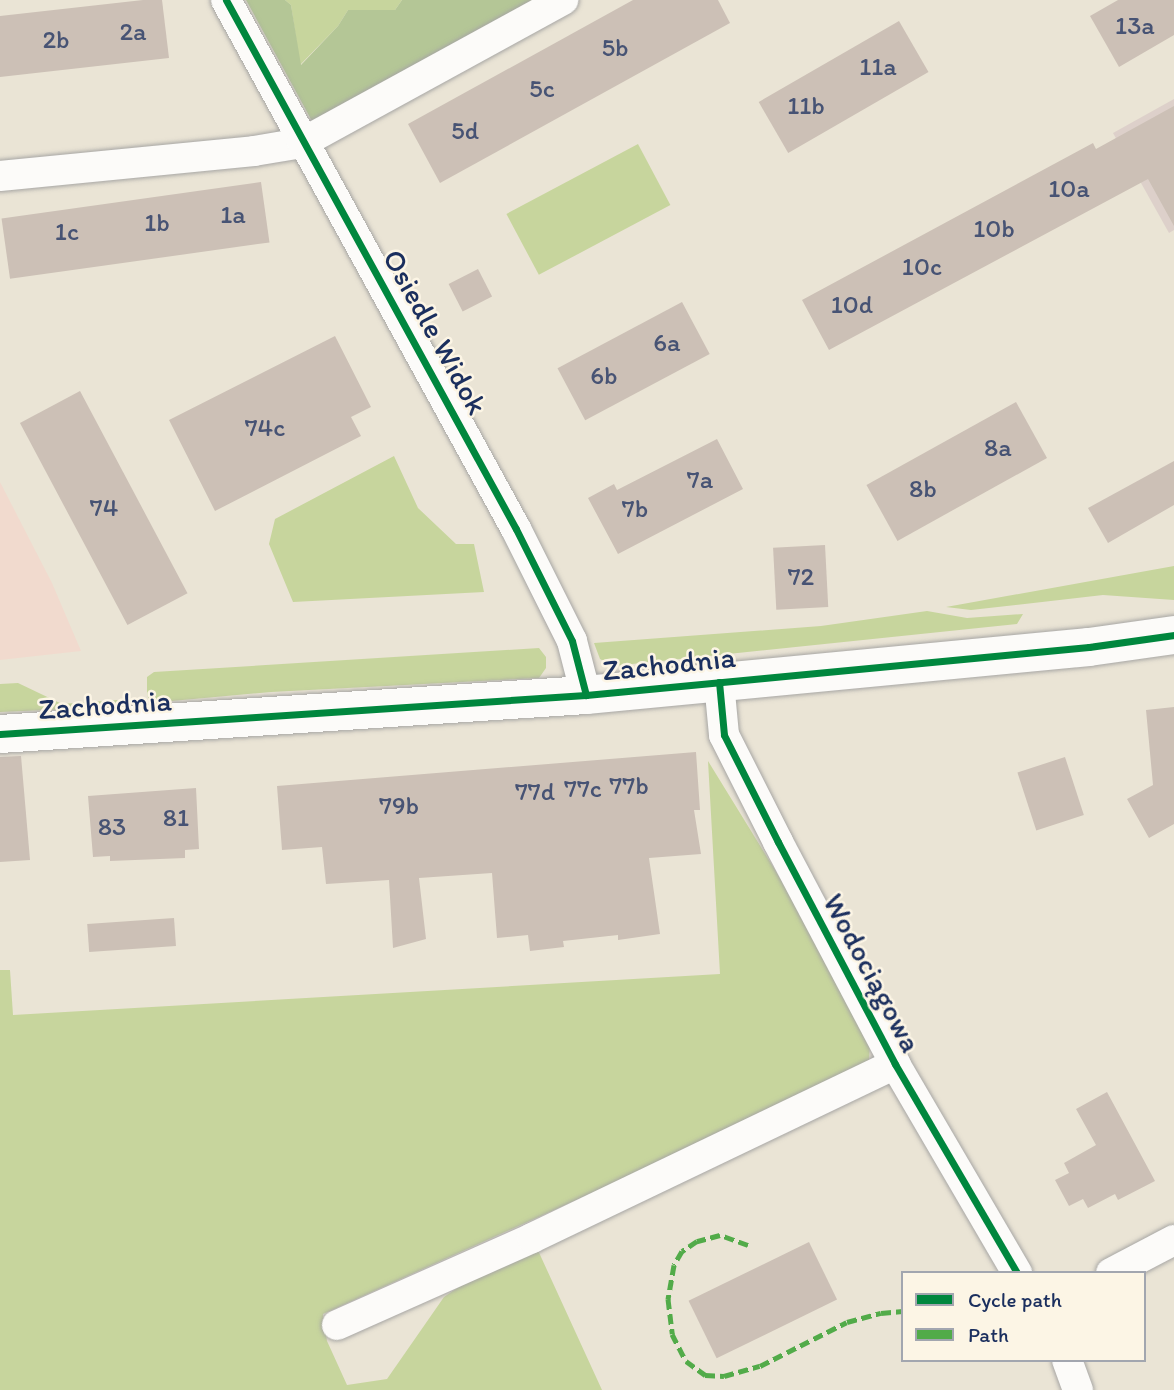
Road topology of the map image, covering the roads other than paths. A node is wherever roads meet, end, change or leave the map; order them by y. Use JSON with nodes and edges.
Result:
{"nodes":[{"id":1,"x":226,"y":0,"type":"edge"},
{"id":2,"x":563,"y":0,"type":"edge"},
{"id":3,"x":302,"y":143,"type":"junction"},
{"id":4,"x":0,"y":176,"type":"edge"},
{"id":5,"x":1174,"y":635,"type":"edge"},
{"id":6,"x":719,"y":682,"type":"junction"},
{"id":7,"x":586,"y":695,"type":"junction"},
{"id":8,"x":0,"y":734,"type":"edge"},
{"id":9,"x":895,"y":1064,"type":"junction"},
{"id":10,"x":1174,"y":1240,"type":"edge"},
{"id":11,"x":1016,"y":1271,"type":"edge"},
{"id":12,"x":1115,"y":1271,"type":"edge"},
{"id":13,"x":337,"y":1325,"type":"dead end"},
{"id":14,"x":1068,"y":1362,"type":"edge"},
{"id":15,"x":1078,"y":1390,"type":"edge"}],
"edges":[{"from":1,"to":3,"type":"street","name":"Osiedle Widok"},
{"from":2,"to":3,"type":"street"},
{"from":3,"to":4,"type":"street"},
{"from":3,"to":7,"type":"street","name":"Osiedle Widok"},
{"from":5,"to":6,"type":"street","name":"Zachodnia"},
{"from":6,"to":7,"type":"street","name":"Zachodnia"},
{"from":6,"to":9,"type":"street","name":"Wodociągowa"},
{"from":7,"to":8,"type":"street","name":"Zachodnia"},
{"from":9,"to":11,"type":"street","name":"Wodociągowa"},
{"from":9,"to":13,"type":"street","name":"Wodociągowa"},
{"from":10,"to":12,"type":"street"},
{"from":14,"to":15,"type":"street"}]}
